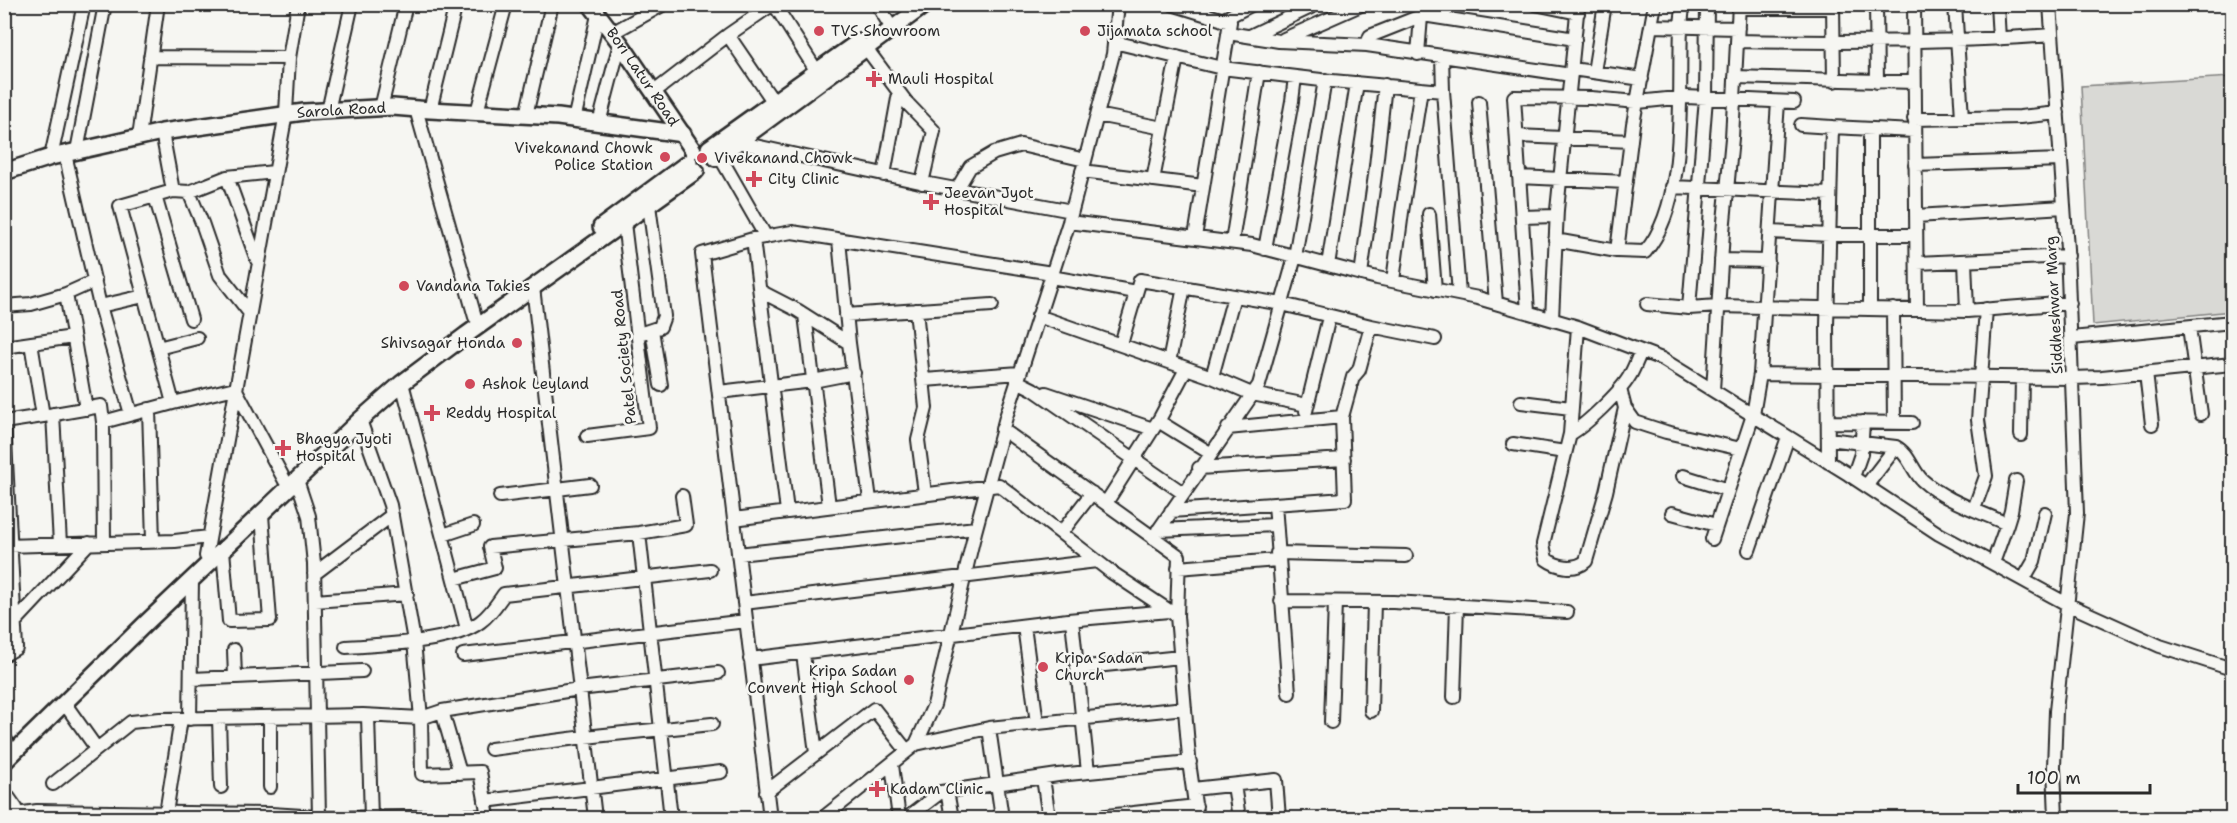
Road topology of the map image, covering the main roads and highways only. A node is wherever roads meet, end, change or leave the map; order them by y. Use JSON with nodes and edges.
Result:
{"nodes":[{"id":1,"x":912,"y":4,"type":"edge"},
{"id":2,"x":926,"y":4,"type":"edge"},
{"id":3,"x":594,"y":10,"type":"edge"},
{"id":4,"x":684,"y":134,"type":"junction"},
{"id":5,"x":715,"y":154,"type":"junction"},
{"id":6,"x":693,"y":161,"type":"junction"},
{"id":7,"x":4,"y":172,"type":"edge"},
{"id":8,"x":291,"y":481,"type":"junction"},
{"id":9,"x":6,"y":745,"type":"edge"},
{"id":10,"x":4,"y":762,"type":"edge"}],
"edges":[{"from":1,"to":5,"type":"main road"},
{"from":2,"to":5,"type":"main road"},
{"from":3,"to":4,"type":"main road","name":"Bori Latur Road"},
{"from":4,"to":6,"type":"main road","name":"Bori Latur Road"},
{"from":4,"to":7,"type":"main road","name":"Sarola Road"},
{"from":5,"to":6,"type":"main road"},
{"from":5,"to":6,"type":"main road"},
{"from":6,"to":8,"type":"main road"},
{"from":6,"to":8,"type":"main road"},
{"from":8,"to":9,"type":"main road"},
{"from":8,"to":10,"type":"main road"}]}
